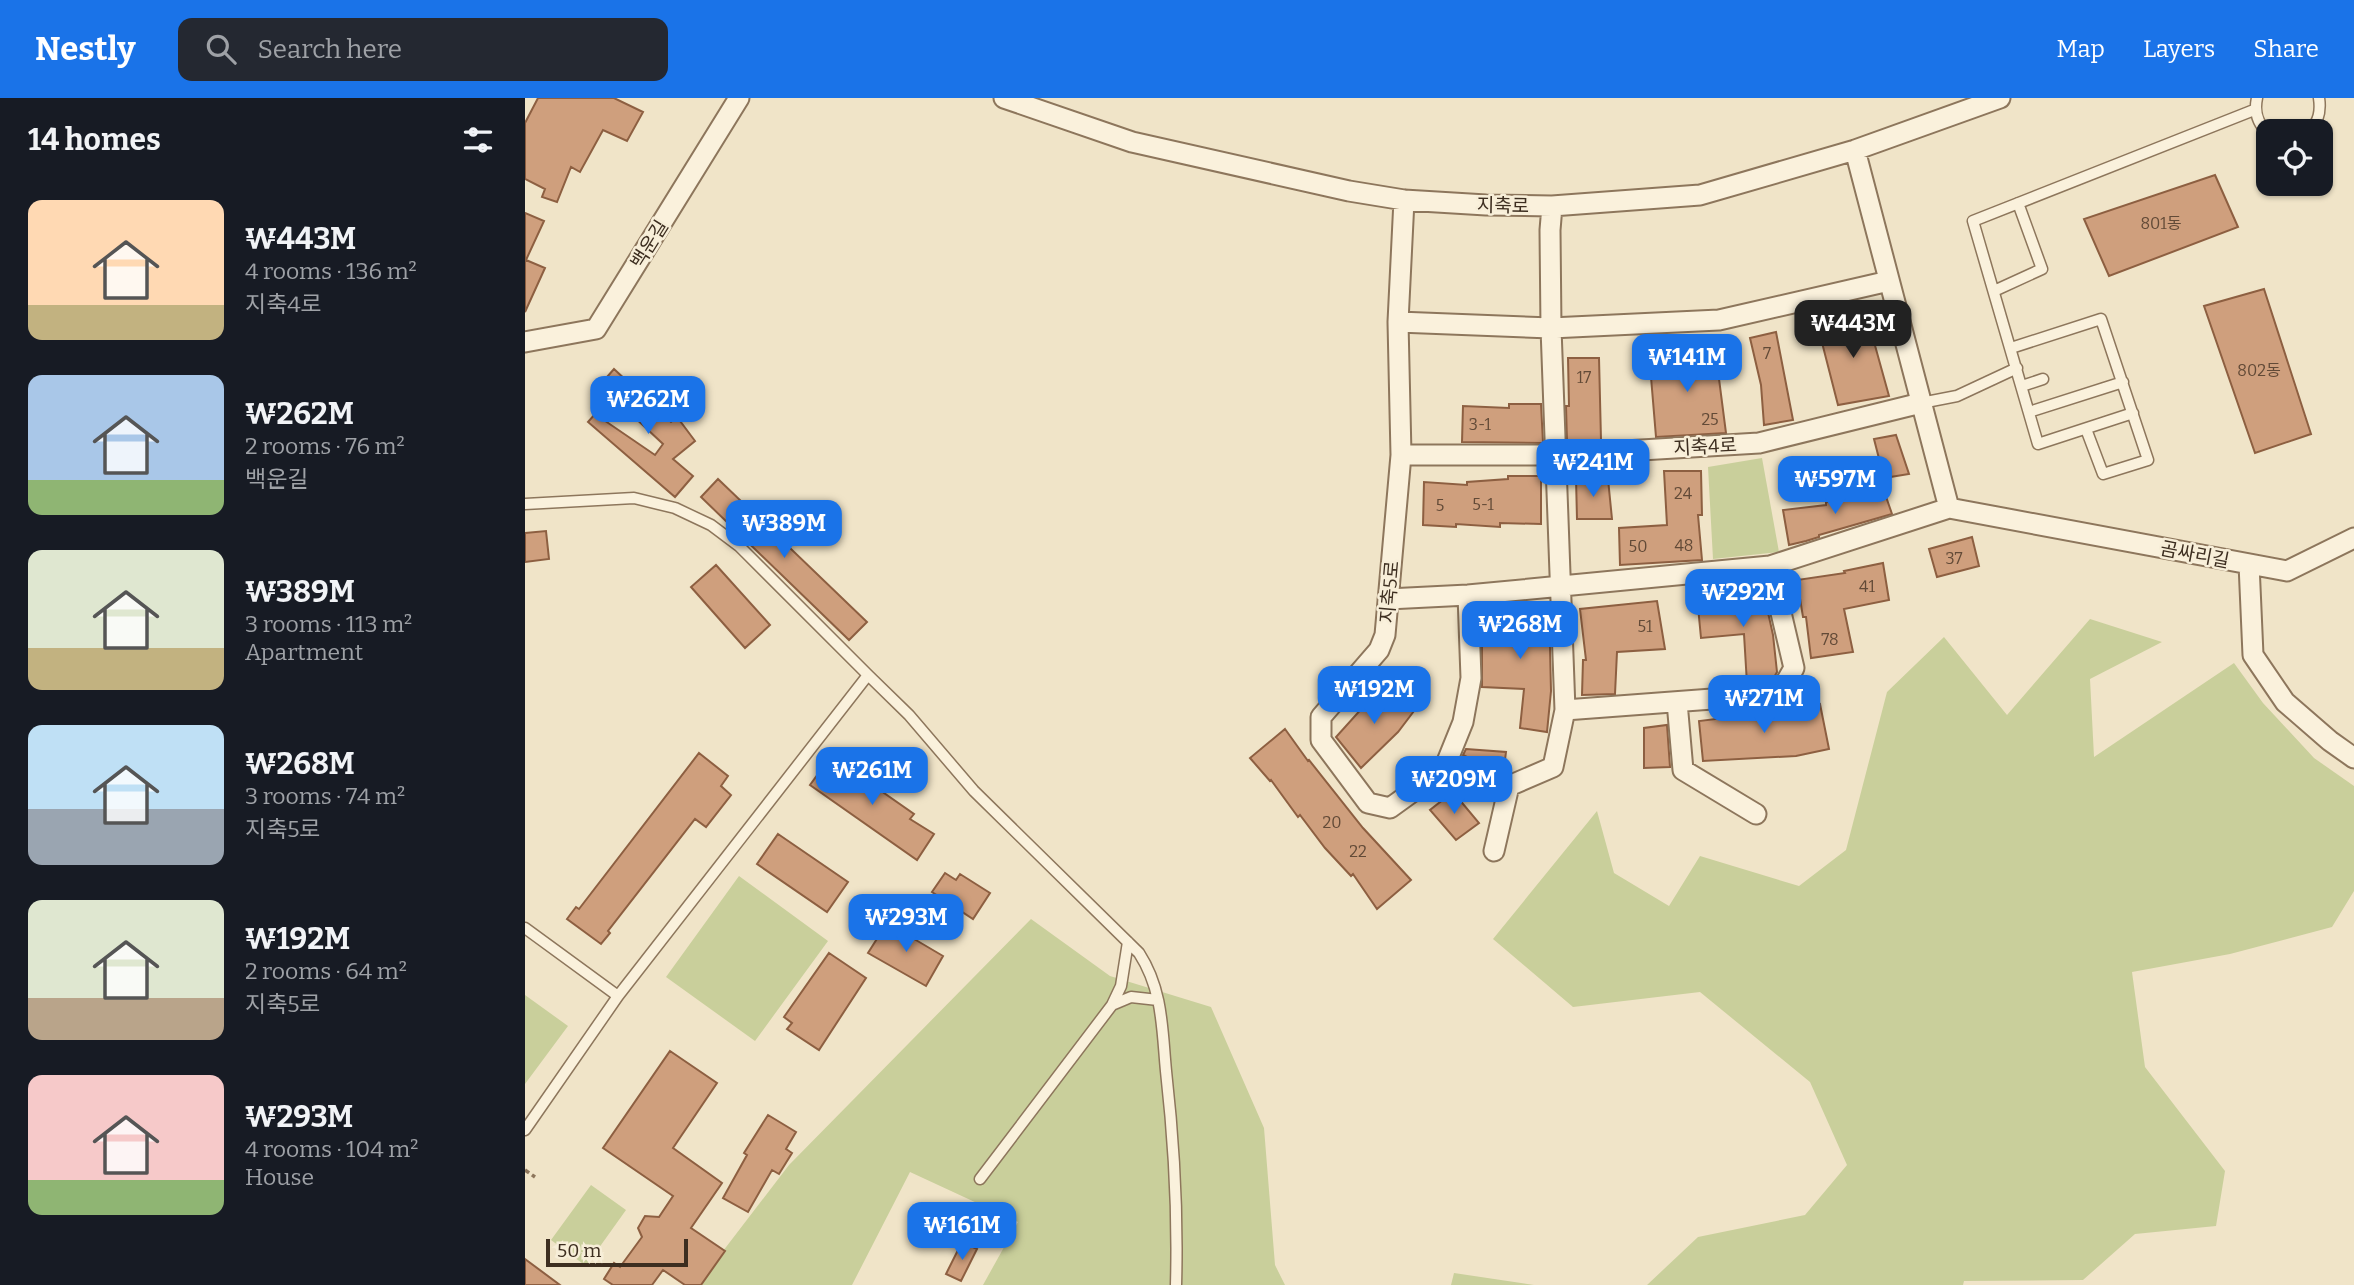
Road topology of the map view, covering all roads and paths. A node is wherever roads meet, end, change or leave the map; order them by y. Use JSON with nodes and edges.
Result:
{"nodes":[{"id":1,"x":739,"y":98,"type":"edge"},
{"id":2,"x":1004,"y":98,"type":"edge"},
{"id":3,"x":2000,"y":98,"type":"edge"},
{"id":4,"x":2257,"y":98,"type":"edge"},
{"id":5,"x":2319,"y":98,"type":"edge"},
{"id":6,"x":2254,"y":110,"type":"junction"},
{"id":7,"x":2258,"y":119,"type":"edge"},
{"id":8,"x":2319,"y":119,"type":"edge"},
{"id":9,"x":1855,"y":150,"type":"junction"},
{"id":10,"x":1404,"y":200,"type":"junction"},
{"id":11,"x":2018,"y":203,"type":"junction"},
{"id":12,"x":1552,"y":206,"type":"junction"},
{"id":13,"x":1889,"y":281,"type":"junction"},
{"id":14,"x":1994,"y":291,"type":"junction"},
{"id":15,"x":1398,"y":322,"type":"junction"},
{"id":16,"x":1551,"y":328,"type":"junction"},
{"id":17,"x":525,"y":342,"type":"edge"},
{"id":18,"x":2011,"y":348,"type":"junction"},
{"id":19,"x":2017,"y":368,"type":"junction"},
{"id":20,"x":2043,"y":379,"type":"dead end"},
{"id":21,"x":2123,"y":382,"type":"junction"},
{"id":22,"x":2022,"y":386,"type":"junction"},
{"id":23,"x":1921,"y":403,"type":"junction"},
{"id":24,"x":2029,"y":412,"type":"junction"},
{"id":25,"x":2133,"y":413,"type":"junction"},
{"id":26,"x":2086,"y":429,"type":"junction"},
{"id":27,"x":1401,"y":455,"type":"junction"},
{"id":28,"x":1557,"y":455,"type":"junction"},
{"id":29,"x":525,"y":504,"type":"edge"},
{"id":30,"x":1949,"y":508,"type":"junction"},
{"id":31,"x":2354,"y":538,"type":"edge"},
{"id":32,"x":2249,"y":564,"type":"junction"},
{"id":33,"x":1770,"y":566,"type":"junction"},
{"id":34,"x":1560,"y":584,"type":"junction"},
{"id":35,"x":1468,"y":595,"type":"junction"},
{"id":36,"x":1388,"y":599,"type":"junction"},
{"id":37,"x":868,"y":675,"type":"junction"},
{"id":38,"x":1677,"y":702,"type":"junction"},
{"id":39,"x":1565,"y":710,"type":"junction"},
{"id":40,"x":2354,"y":758,"type":"edge"},
{"id":41,"x":1756,"y":814,"type":"dead end"},
{"id":42,"x":1494,"y":851,"type":"dead end"},
{"id":43,"x":525,"y":928,"type":"edge"},
{"id":44,"x":1128,"y":942,"type":"junction"},
{"id":45,"x":618,"y":996,"type":"junction"},
{"id":46,"x":1158,"y":1000,"type":"junction"},
{"id":47,"x":1112,"y":1005,"type":"junction"},
{"id":48,"x":525,"y":1130,"type":"edge"},
{"id":49,"x":525,"y":1170,"type":"edge"},
{"id":50,"x":535,"y":1177,"type":"dead end"},
{"id":51,"x":979,"y":1179,"type":"dead end"},
{"id":52,"x":1176,"y":1285,"type":"edge"}],
"edges":[{"from":1,"to":17,"type":"street","name":"백운길"},
{"from":2,"to":10,"type":"street","name":"지축로"},
{"from":3,"to":9,"type":"street","name":"지축로"},
{"from":4,"to":6,"type":"lane"},
{"from":5,"to":8,"type":"lane"},
{"from":6,"to":7,"type":"lane"},
{"from":6,"to":11,"type":"lane"},
{"from":9,"to":12,"type":"street","name":"지축로"},
{"from":9,"to":13,"type":"street"},
{"from":10,"to":12,"type":"street","name":"지축로"},
{"from":10,"to":15,"type":"street","name":"지축5로"},
{"from":11,"to":14,"type":"lane"},
{"from":11,"to":14,"type":"lane"},
{"from":12,"to":16,"type":"street"},
{"from":13,"to":16,"type":"street"},
{"from":13,"to":23,"type":"street"},
{"from":14,"to":18,"type":"lane"},
{"from":15,"to":16,"type":"street"},
{"from":15,"to":27,"type":"street","name":"지축5로"},
{"from":16,"to":28,"type":"street"},
{"from":18,"to":19,"type":"lane"},
{"from":18,"to":21,"type":"lane"},
{"from":19,"to":22,"type":"lane"},
{"from":19,"to":23,"type":"lane"},
{"from":20,"to":22,"type":"lane"},
{"from":21,"to":24,"type":"lane"},
{"from":21,"to":25,"type":"lane"},
{"from":22,"to":24,"type":"lane"},
{"from":23,"to":28,"type":"street","name":"지축4로"},
{"from":23,"to":30,"type":"street"},
{"from":24,"to":26,"type":"lane"},
{"from":25,"to":26,"type":"lane"},
{"from":25,"to":26,"type":"lane"},
{"from":27,"to":28,"type":"street","name":"지축4로"},
{"from":27,"to":36,"type":"street","name":"지축5로"},
{"from":28,"to":34,"type":"street"},
{"from":29,"to":37,"type":"lane"},
{"from":30,"to":32,"type":"street","name":"곰싸리길"},
{"from":30,"to":33,"type":"street"},
{"from":31,"to":32,"type":"street"},
{"from":32,"to":40,"type":"street","name":"곰싸리길"},
{"from":33,"to":34,"type":"street"},
{"from":33,"to":38,"type":"street"},
{"from":34,"to":35,"type":"street"},
{"from":34,"to":39,"type":"street"},
{"from":35,"to":36,"type":"street"},
{"from":35,"to":36,"type":"street","name":"지축5로"},
{"from":37,"to":44,"type":"lane"},
{"from":37,"to":45,"type":"lane"},
{"from":38,"to":39,"type":"street"},
{"from":38,"to":41,"type":"street"},
{"from":39,"to":42,"type":"street"},
{"from":43,"to":45,"type":"lane"},
{"from":44,"to":46,"type":"lane"},
{"from":44,"to":47,"type":"lane"},
{"from":45,"to":48,"type":"lane"},
{"from":46,"to":47,"type":"lane"},
{"from":46,"to":52,"type":"lane"},
{"from":47,"to":51,"type":"lane"},
{"from":49,"to":50,"type":"path"}]}
